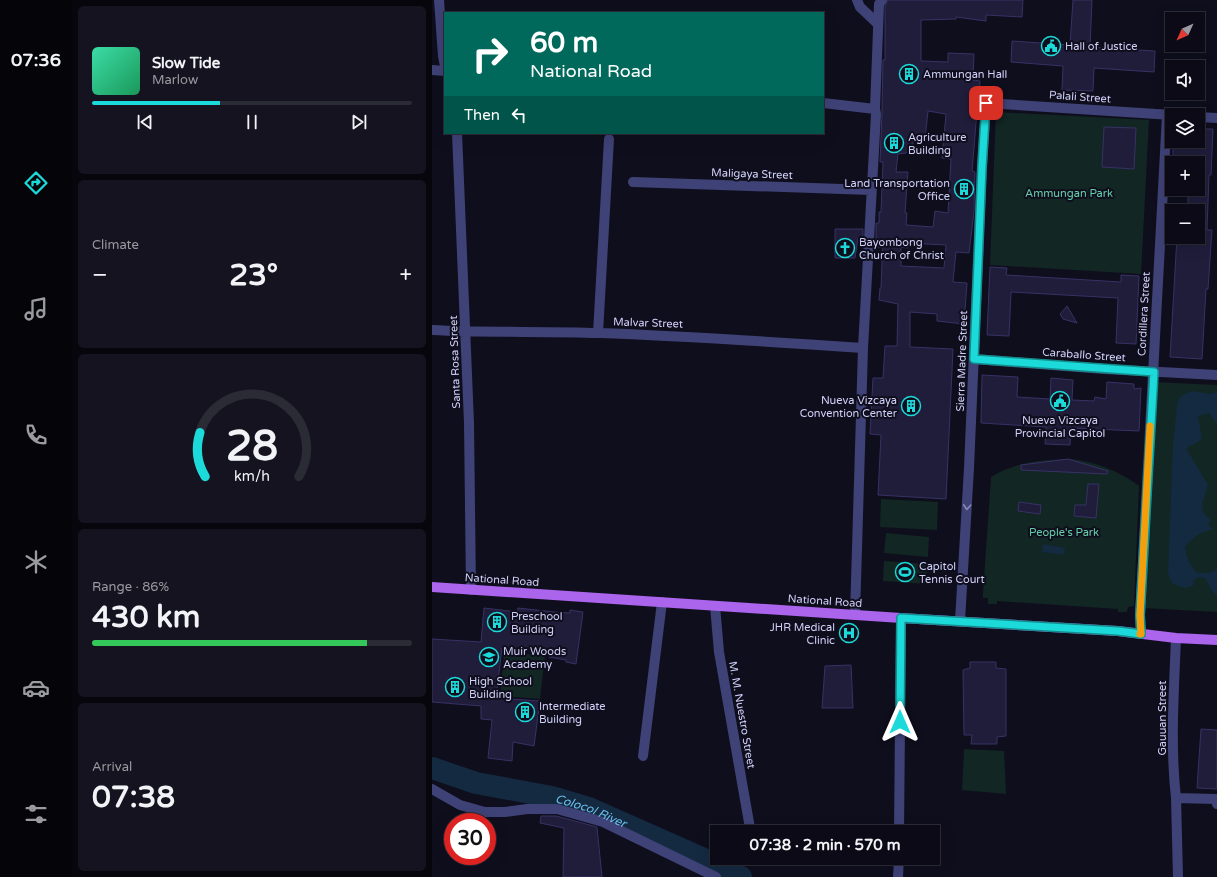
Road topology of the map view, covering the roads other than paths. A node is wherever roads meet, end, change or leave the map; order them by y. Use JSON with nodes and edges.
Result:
{"nodes":[{"id":1,"x":439,"y":0,"type":"edge"},
{"id":2,"x":856,"y":0,"type":"edge"},
{"id":3,"x":882,"y":0,"type":"edge"},
{"id":4,"x":878,"y":24,"type":"junction"},
{"id":5,"x":444,"y":56,"type":"edge"},
{"id":6,"x":432,"y":70,"type":"edge"},
{"id":7,"x":444,"y":71,"type":"edge"},
{"id":8,"x":824,"y":103,"type":"edge"},
{"id":9,"x":986,"y":103,"type":"joint"},
{"id":10,"x":875,"y":109,"type":"junction"},
{"id":11,"x":1165,"y":115,"type":"edge"},
{"id":12,"x":1205,"y":117,"type":"edge"},
{"id":13,"x":1217,"y":118,"type":"edge"},
{"id":14,"x":457,"y":134,"type":"edge"},
{"id":15,"x":609,"y":139,"type":"dead end"},
{"id":16,"x":1167,"y":148,"type":"edge"},
{"id":17,"x":633,"y":182,"type":"dead end"},
{"id":18,"x":871,"y":190,"type":"junction"},
{"id":19,"x":432,"y":330,"type":"edge"},
{"id":20,"x":466,"y":331,"type":"junction"},
{"id":21,"x":598,"y":333,"type":"junction"},
{"id":22,"x":863,"y":348,"type":"junction"},
{"id":23,"x":974,"y":359,"type":"junction"},
{"id":24,"x":1154,"y":372,"type":"junction"},
{"id":25,"x":1217,"y":375,"type":"edge"},
{"id":26,"x":432,"y":587,"type":"edge"},
{"id":27,"x":471,"y":590,"type":"junction"},
{"id":28,"x":662,"y":602,"type":"junction"},
{"id":29,"x":715,"y":606,"type":"junction"},
{"id":30,"x":855,"y":615,"type":"junction"},
{"id":31,"x":901,"y":618,"type":"junction"},
{"id":32,"x":960,"y":621,"type":"junction"},
{"id":33,"x":1141,"y":634,"type":"junction"},
{"id":34,"x":1176,"y":638,"type":"junction"},
{"id":35,"x":1217,"y":640,"type":"edge"},
{"id":36,"x":643,"y":756,"type":"dead end"},
{"id":37,"x":432,"y":789,"type":"edge"},
{"id":38,"x":1176,"y":798,"type":"junction"},
{"id":39,"x":1217,"y":799,"type":"edge"},
{"id":40,"x":1217,"y":804,"type":"edge"},
{"id":41,"x":749,"y":825,"type":"edge"},
{"id":42,"x":899,"y":825,"type":"edge"},
{"id":43,"x":899,"y":865,"type":"edge"},
{"id":44,"x":716,"y":877,"type":"edge"},
{"id":45,"x":898,"y":877,"type":"edge"},
{"id":46,"x":1178,"y":877,"type":"edge"}],
"edges":[{"from":1,"to":5,"type":"street"},
{"from":2,"to":4,"type":"street"},
{"from":3,"to":4,"type":"street"},
{"from":4,"to":10,"type":"street"},
{"from":6,"to":7,"type":"street"},
{"from":8,"to":10,"type":"street"},
{"from":9,"to":11,"type":"street","name":"Palali Street"},
{"from":9,"to":23,"type":"street","name":"Sierra Madre Street"},
{"from":10,"to":18,"type":"street"},
{"from":12,"to":13,"type":"street"},
{"from":14,"to":20,"type":"street","name":"Santa Rosa Street"},
{"from":15,"to":21,"type":"street"},
{"from":16,"to":24,"type":"street","name":"Cordillera Street"},
{"from":17,"to":18,"type":"street","name":"Maligaya Street"},
{"from":18,"to":22,"type":"street"},
{"from":19,"to":20,"type":"street","name":"Malvar Street"},
{"from":20,"to":21,"type":"street","name":"Malvar Street"},
{"from":20,"to":27,"type":"street","name":"Santa Rosa Street"},
{"from":21,"to":22,"type":"street","name":"Malvar Street"},
{"from":22,"to":30,"type":"street"},
{"from":23,"to":24,"type":"street","name":"Caraballo Street"},
{"from":23,"to":32,"type":"street","name":"Sierra Madre Street","one_way":true},
{"from":24,"to":25,"type":"street","name":"Caraballo Street"},
{"from":24,"to":33,"type":"street","name":"Cordillera Street"},
{"from":26,"to":27,"type":"main road","name":"National Road"},
{"from":27,"to":28,"type":"main road","name":"National Road"},
{"from":28,"to":29,"type":"main road","name":"National Road"},
{"from":28,"to":36,"type":"street"},
{"from":29,"to":30,"type":"main road","name":"National Road"},
{"from":29,"to":41,"type":"street","name":"M. M. Nuestro Street"},
{"from":30,"to":31,"type":"main road","name":"National Road"},
{"from":31,"to":32,"type":"main road","name":"National Road"},
{"from":31,"to":42,"type":"street"},
{"from":32,"to":33,"type":"main road","name":"National Road"},
{"from":33,"to":34,"type":"main road","name":"National Road"},
{"from":34,"to":35,"type":"main road","name":"National Road"},
{"from":34,"to":38,"type":"street","name":"Gauuan Street"},
{"from":37,"to":44,"type":"street"},
{"from":38,"to":39,"type":"street"},
{"from":38,"to":46,"type":"street","name":"Gauuan Street"},
{"from":39,"to":40,"type":"street"},
{"from":43,"to":45,"type":"street"}]}
